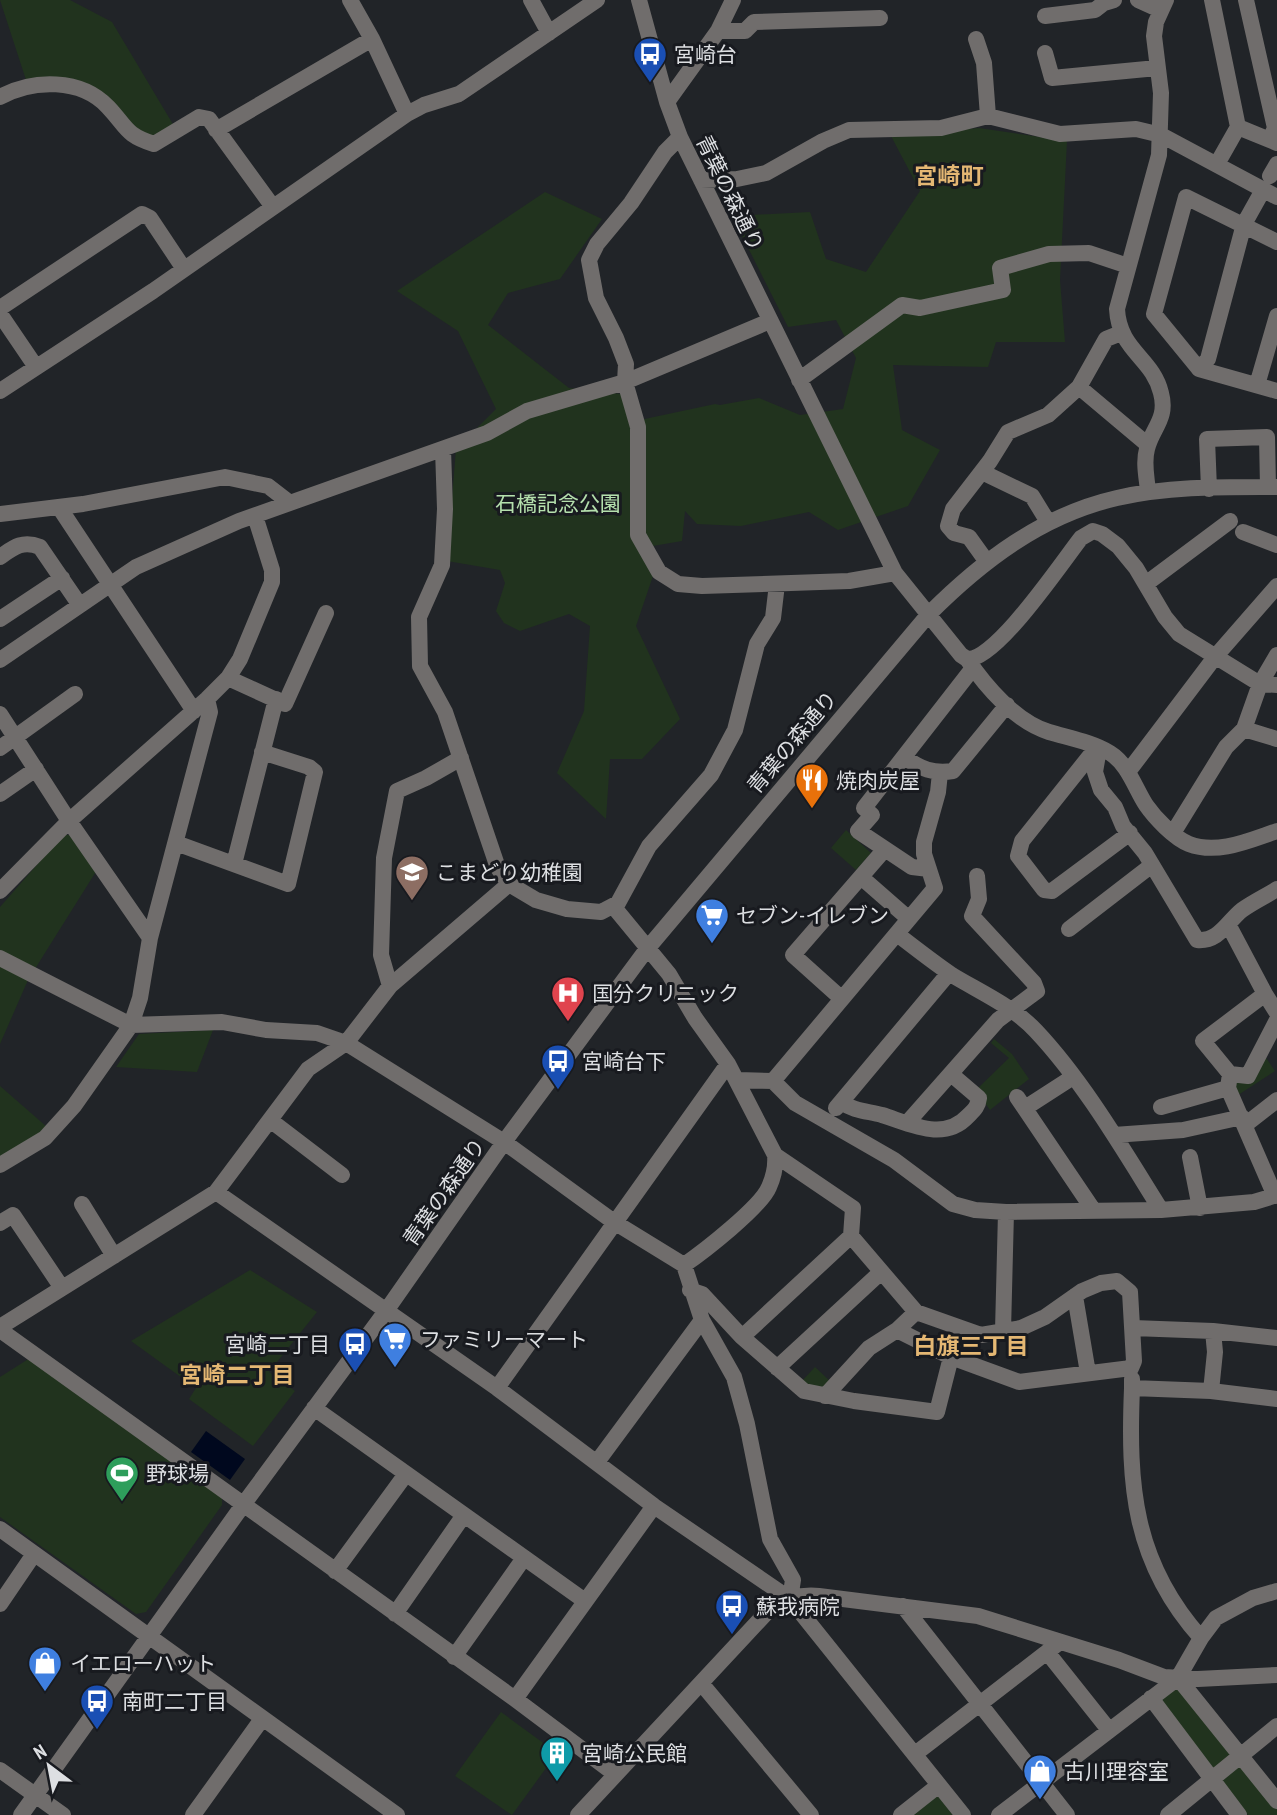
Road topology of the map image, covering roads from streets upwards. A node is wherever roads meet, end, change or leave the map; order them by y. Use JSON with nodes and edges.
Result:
{"nodes":[{"id":1,"x":350,"y":0,"type":"edge"},
{"id":2,"x":531,"y":0,"type":"edge"},
{"id":3,"x":597,"y":0,"type":"edge"},
{"id":4,"x":639,"y":0,"type":"edge"},
{"id":5,"x":733,"y":0,"type":"edge"},
{"id":6,"x":1114,"y":0,"type":"edge"},
{"id":7,"x":1138,"y":0,"type":"edge"},
{"id":8,"x":1212,"y":0,"type":"edge"},
{"id":9,"x":1246,"y":0,"type":"edge"},
{"id":10,"x":1163,"y":5,"type":"edge"},
{"id":11,"x":1045,"y":16,"type":"dead end"},
{"id":12,"x":880,"y":18,"type":"dead end"},
{"id":13,"x":718,"y":31,"type":"junction"},
{"id":14,"x":549,"y":33,"type":"junction"},
{"id":15,"x":372,"y":39,"type":"junction"},
{"id":16,"x":976,"y":39,"type":"dead end"},
{"id":17,"x":1045,"y":53,"type":"dead end"},
{"id":18,"x":1157,"y":68,"type":"junction"},
{"id":19,"x":0,"y":97,"type":"edge"},
{"id":20,"x":667,"y":103,"type":"junction"},
{"id":21,"x":407,"y":114,"type":"junction"},
{"id":22,"x":988,"y":116,"type":"junction"},
{"id":23,"x":1238,"y":127,"type":"junction"},
{"id":24,"x":216,"y":130,"type":"junction"},
{"id":25,"x":1161,"y":135,"type":"junction"},
{"id":26,"x":680,"y":137,"type":"junction"},
{"id":27,"x":1273,"y":141,"type":"edge"},
{"id":28,"x":1217,"y":164,"type":"junction"},
{"id":29,"x":701,"y":180,"type":"junction"},
{"id":30,"x":1272,"y":182,"type":"edge"},
{"id":31,"x":273,"y":207,"type":"junction"},
{"id":32,"x":1244,"y":224,"type":"junction"},
{"id":33,"x":1277,"y":242,"type":"edge"},
{"id":34,"x":1128,"y":266,"type":"junction"},
{"id":35,"x":184,"y":269,"type":"junction"},
{"id":36,"x":0,"y":308,"type":"edge"},
{"id":37,"x":0,"y":314,"type":"edge"},
{"id":38,"x":1277,"y":316,"type":"edge"},
{"id":39,"x":770,"y":321,"type":"junction"},
{"id":40,"x":1121,"y":334,"type":"junction"},
{"id":41,"x":36,"y":367,"type":"junction"},
{"id":42,"x":1199,"y":369,"type":"junction"},
{"id":43,"x":799,"y":380,"type":"junction"},
{"id":44,"x":625,"y":382,"type":"junction"},
{"id":45,"x":1257,"y":384,"type":"junction"},
{"id":46,"x":1079,"y":387,"type":"junction"},
{"id":47,"x":0,"y":391,"type":"edge"},
{"id":48,"x":1277,"y":391,"type":"edge"},
{"id":49,"x":1148,"y":445,"type":"junction"},
{"id":50,"x":443,"y":449,"type":"junction"},
{"id":51,"x":982,"y":472,"type":"junction"},
{"id":52,"x":1273,"y":487,"type":"edge"},
{"id":53,"x":1209,"y":489,"type":"junction"},
{"id":54,"x":1148,"y":492,"type":"junction"},
{"id":55,"x":290,"y":503,"type":"junction"},
{"id":56,"x":1091,"y":505,"type":"junction"},
{"id":57,"x":59,"y":507,"type":"junction"},
{"id":58,"x":1,"y":509,"type":"edge"},
{"id":59,"x":255,"y":516,"type":"junction"},
{"id":60,"x":1048,"y":522,"type":"junction"},
{"id":61,"x":1102,"y":534,"type":"junction"},
{"id":62,"x":1277,"y":545,"type":"edge"},
{"id":63,"x":0,"y":557,"type":"edge"},
{"id":64,"x":987,"y":562,"type":"junction"},
{"id":65,"x":895,"y":573,"type":"junction"},
{"id":66,"x":62,"y":578,"type":"junction"},
{"id":67,"x":1147,"y":583,"type":"junction"},
{"id":68,"x":109,"y":584,"type":"junction"},
{"id":69,"x":777,"y":584,"type":"junction"},
{"id":70,"x":1276,"y":590,"type":"edge"},
{"id":71,"x":79,"y":604,"type":"junction"},
{"id":72,"x":326,"y":613,"type":"dead end"},
{"id":73,"x":929,"y":614,"type":"junction"},
{"id":74,"x":0,"y":619,"type":"edge"},
{"id":75,"x":1277,"y":655,"type":"edge"},
{"id":76,"x":1215,"y":657,"type":"junction"},
{"id":77,"x":0,"y":660,"type":"edge"},
{"id":78,"x":970,"y":664,"type":"junction"},
{"id":79,"x":228,"y":678,"type":"junction"},
{"id":80,"x":1269,"y":684,"type":"edge"},
{"id":81,"x":75,"y":694,"type":"dead end"},
{"id":82,"x":207,"y":699,"type":"junction"},
{"id":83,"x":276,"y":699,"type":"junction"},
{"id":84,"x":1007,"y":705,"type":"junction"},
{"id":85,"x":194,"y":710,"type":"junction"},
{"id":86,"x":0,"y":714,"type":"edge"},
{"id":87,"x":1244,"y":729,"type":"junction"},
{"id":88,"x":15,"y":737,"type":"junction"},
{"id":89,"x":1277,"y":739,"type":"edge"},
{"id":90,"x":0,"y":748,"type":"edge"},
{"id":91,"x":1099,"y":749,"type":"junction"},
{"id":92,"x":262,"y":752,"type":"junction"},
{"id":93,"x":904,"y":757,"type":"junction"},
{"id":94,"x":461,"y":758,"type":"junction"},
{"id":95,"x":36,"y":769,"type":"junction"},
{"id":96,"x":1128,"y":772,"type":"junction"},
{"id":97,"x":940,"y":773,"type":"junction"},
{"id":98,"x":0,"y":794,"type":"edge"},
{"id":99,"x":69,"y":821,"type":"junction"},
{"id":100,"x":1277,"y":831,"type":"edge"},
{"id":101,"x":1130,"y":833,"type":"junction"},
{"id":102,"x":1172,"y":833,"type":"junction"},
{"id":103,"x":176,"y":843,"type":"junction"},
{"id":104,"x":885,"y":849,"type":"junction"},
{"id":105,"x":233,"y":864,"type":"junction"},
{"id":106,"x":1152,"y":865,"type":"junction"},
{"id":107,"x":929,"y":869,"type":"junction"},
{"id":108,"x":977,"y":876,"type":"dead end"},
{"id":109,"x":861,"y":877,"type":"junction"},
{"id":110,"x":509,"y":884,"type":"junction"},
{"id":111,"x":1277,"y":889,"type":"edge"},
{"id":112,"x":0,"y":891,"type":"edge"},
{"id":113,"x":613,"y":906,"type":"junction"},
{"id":114,"x":909,"y":919,"type":"junction"},
{"id":115,"x":1229,"y":926,"type":"junction"},
{"id":116,"x":1069,"y":929,"type":"dead end"},
{"id":117,"x":897,"y":934,"type":"junction"},
{"id":118,"x":150,"y":939,"type":"junction"},
{"id":119,"x":646,"y":948,"type":"junction"},
{"id":120,"x":0,"y":958,"type":"edge"},
{"id":121,"x":949,"y":973,"type":"junction"},
{"id":122,"x":390,"y":986,"type":"junction"},
{"id":123,"x":1265,"y":994,"type":"junction"},
{"id":124,"x":842,"y":999,"type":"junction"},
{"id":125,"x":1011,"y":1010,"type":"junction"},
{"id":126,"x":1277,"y":1013,"type":"edge"},
{"id":127,"x":1277,"y":1020,"type":"edge"},
{"id":128,"x":131,"y":1025,"type":"junction"},
{"id":129,"x":346,"y":1043,"type":"junction"},
{"id":130,"x":728,"y":1064,"type":"junction"},
{"id":131,"x":951,"y":1074,"type":"junction"},
{"id":132,"x":1073,"y":1077,"type":"junction"},
{"id":133,"x":738,"y":1080,"type":"junction"},
{"id":134,"x":773,"y":1081,"type":"junction"},
{"id":135,"x":1229,"y":1081,"type":"junction"},
{"id":136,"x":1277,"y":1100,"type":"edge"},
{"id":137,"x":841,"y":1102,"type":"junction"},
{"id":138,"x":1161,"y":1107,"type":"dead end"},
{"id":139,"x":825,"y":1119,"type":"junction"},
{"id":140,"x":270,"y":1120,"type":"junction"},
{"id":141,"x":1243,"y":1121,"type":"junction"},
{"id":142,"x":907,"y":1123,"type":"junction"},
{"id":143,"x":1114,"y":1135,"type":"junction"},
{"id":144,"x":505,"y":1142,"type":"junction"},
{"id":145,"x":775,"y":1155,"type":"junction"},
{"id":146,"x":1189,"y":1157,"type":"dead end"},
{"id":147,"x":0,"y":1165,"type":"edge"},
{"id":148,"x":342,"y":1175,"type":"dead end"},
{"id":149,"x":216,"y":1192,"type":"junction"},
{"id":150,"x":1276,"y":1195,"type":"edge"},
{"id":151,"x":82,"y":1204,"type":"dead end"},
{"id":152,"x":1200,"y":1208,"type":"junction"},
{"id":153,"x":1161,"y":1210,"type":"junction"},
{"id":154,"x":1094,"y":1211,"type":"junction"},
{"id":155,"x":1006,"y":1212,"type":"junction"},
{"id":156,"x":614,"y":1222,"type":"junction"},
{"id":157,"x":0,"y":1223,"type":"edge"},
{"id":158,"x":851,"y":1236,"type":"junction"},
{"id":159,"x":114,"y":1256,"type":"junction"},
{"id":160,"x":684,"y":1265,"type":"junction"},
{"id":161,"x":881,"y":1272,"type":"junction"},
{"id":162,"x":62,"y":1288,"type":"junction"},
{"id":163,"x":690,"y":1290,"type":"junction"},
{"id":164,"x":1074,"y":1296,"type":"junction"},
{"id":165,"x":386,"y":1311,"type":"junction"},
{"id":166,"x":916,"y":1312,"type":"junction"},
{"id":167,"x":702,"y":1320,"type":"junction"},
{"id":168,"x":1133,"y":1328,"type":"junction"},
{"id":169,"x":0,"y":1329,"type":"edge"},
{"id":170,"x":897,"y":1331,"type":"junction"},
{"id":171,"x":1003,"y":1331,"type":"junction"},
{"id":172,"x":1213,"y":1331,"type":"junction"},
{"id":173,"x":743,"y":1337,"type":"junction"},
{"id":174,"x":1277,"y":1338,"type":"edge"},
{"id":175,"x":951,"y":1357,"type":"junction"},
{"id":176,"x":777,"y":1368,"type":"junction"},
{"id":177,"x":1131,"y":1368,"type":"junction"},
{"id":178,"x":1087,"y":1373,"type":"junction"},
{"id":179,"x":497,"y":1388,"type":"junction"},
{"id":180,"x":1132,"y":1388,"type":"junction"},
{"id":181,"x":1211,"y":1391,"type":"junction"},
{"id":182,"x":825,"y":1396,"type":"junction"},
{"id":183,"x":1277,"y":1399,"type":"edge"},
{"id":184,"x":314,"y":1408,"type":"junction"},
{"id":185,"x":597,"y":1462,"type":"junction"},
{"id":186,"x":406,"y":1474,"type":"junction"},
{"id":187,"x":243,"y":1505,"type":"junction"},
{"id":188,"x":654,"y":1506,"type":"junction"},
{"id":189,"x":464,"y":1515,"type":"junction"},
{"id":190,"x":0,"y":1529,"type":"edge"},
{"id":191,"x":34,"y":1554,"type":"junction"},
{"id":192,"x":524,"y":1558,"type":"junction"},
{"id":193,"x":335,"y":1571,"type":"junction"},
{"id":194,"x":1277,"y":1591,"type":"edge"},
{"id":195,"x":789,"y":1599,"type":"junction"},
{"id":196,"x":585,"y":1601,"type":"junction"},
{"id":197,"x":0,"y":1604,"type":"edge"},
{"id":198,"x":903,"y":1606,"type":"junction"},
{"id":199,"x":395,"y":1614,"type":"junction"},
{"id":200,"x":149,"y":1636,"type":"junction"},
{"id":201,"x":1201,"y":1637,"type":"junction"},
{"id":202,"x":1054,"y":1647,"type":"junction"},
{"id":203,"x":454,"y":1657,"type":"junction"},
{"id":204,"x":1277,"y":1675,"type":"edge"},
{"id":205,"x":1178,"y":1678,"type":"junction"},
{"id":206,"x":701,"y":1683,"type":"junction"},
{"id":207,"x":1151,"y":1698,"type":"junction"},
{"id":208,"x":515,"y":1699,"type":"junction"},
{"id":209,"x":980,"y":1704,"type":"junction"},
{"id":210,"x":262,"y":1719,"type":"junction"},
{"id":211,"x":1277,"y":1727,"type":"edge"},
{"id":212,"x":1110,"y":1730,"type":"junction"},
{"id":213,"x":915,"y":1754,"type":"junction"},
{"id":214,"x":1240,"y":1755,"type":"junction"},
{"id":215,"x":0,"y":1770,"type":"edge"},
{"id":216,"x":615,"y":1774,"type":"junction"},
{"id":217,"x":1210,"y":1780,"type":"junction"},
{"id":218,"x":1042,"y":1782,"type":"junction"},
{"id":219,"x":939,"y":1786,"type":"junction"},
{"id":220,"x":35,"y":1795,"type":"junction"},
{"id":221,"x":376,"y":1801,"type":"junction"},
{"id":222,"x":1277,"y":1801,"type":"edge"},
{"id":223,"x":21,"y":1815,"type":"edge"},
{"id":224,"x":63,"y":1815,"type":"edge"},
{"id":225,"x":193,"y":1815,"type":"edge"},
{"id":226,"x":366,"y":1815,"type":"edge"},
{"id":227,"x":397,"y":1815,"type":"edge"},
{"id":228,"x":578,"y":1815,"type":"edge"},
{"id":229,"x":810,"y":1815,"type":"edge"},
{"id":230,"x":901,"y":1815,"type":"edge"},
{"id":231,"x":963,"y":1815,"type":"edge"},
{"id":232,"x":999,"y":1815,"type":"edge"},
{"id":233,"x":1067,"y":1815,"type":"edge"},
{"id":234,"x":1168,"y":1815,"type":"edge"},
{"id":235,"x":1238,"y":1815,"type":"edge"}],
"edges":[{"from":1,"to":15,"type":"street"},
{"from":2,"to":14,"type":"street"},
{"from":3,"to":14,"type":"street"},
{"from":4,"to":20,"type":"street","name":"青葉の森通り"},
{"from":5,"to":13,"type":"street"},
{"from":6,"to":11,"type":"street"},
{"from":7,"to":10,"type":"street"},
{"from":8,"to":23,"type":"street"},
{"from":9,"to":27,"type":"street"},
{"from":10,"to":18,"type":"street"},
{"from":12,"to":13,"type":"street"},
{"from":13,"to":20,"type":"street"},
{"from":14,"to":21,"type":"street"},
{"from":15,"to":21,"type":"street"},
{"from":15,"to":24,"type":"street"},
{"from":16,"to":22,"type":"street"},
{"from":17,"to":18,"type":"street"},
{"from":18,"to":25,"type":"street"},
{"from":19,"to":24,"type":"street"},
{"from":20,"to":26,"type":"street","name":"青葉の森通り"},
{"from":21,"to":31,"type":"street"},
{"from":22,"to":25,"type":"street"},
{"from":22,"to":29,"type":"street"},
{"from":23,"to":27,"type":"street"},
{"from":23,"to":28,"type":"street"},
{"from":24,"to":31,"type":"street"},
{"from":25,"to":28,"type":"street"},
{"from":25,"to":34,"type":"street"},
{"from":26,"to":29,"type":"street","name":"青葉の森通り"},
{"from":26,"to":44,"type":"street"},
{"from":28,"to":30,"type":"street"},
{"from":29,"to":39,"type":"street","name":"青葉の森通り"},
{"from":30,"to":32,"type":"street"},
{"from":31,"to":35,"type":"street"},
{"from":32,"to":33,"type":"street"},
{"from":32,"to":42,"type":"street"},
{"from":32,"to":42,"type":"street"},
{"from":34,"to":40,"type":"street"},
{"from":34,"to":43,"type":"street"},
{"from":35,"to":36,"type":"street"},
{"from":35,"to":41,"type":"street"},
{"from":37,"to":41,"type":"street"},
{"from":38,"to":45,"type":"street"},
{"from":39,"to":43,"type":"street","name":"青葉の森通り"},
{"from":39,"to":44,"type":"street"},
{"from":40,"to":46,"type":"street"},
{"from":40,"to":49,"type":"street"},
{"from":41,"to":47,"type":"street"},
{"from":42,"to":45,"type":"street"},
{"from":43,"to":65,"type":"street","name":"青葉の森通り"},
{"from":44,"to":50,"type":"street"},
{"from":44,"to":69,"type":"street"},
{"from":45,"to":48,"type":"street"},
{"from":46,"to":49,"type":"street"},
{"from":46,"to":51,"type":"street"},
{"from":49,"to":54,"type":"street"},
{"from":50,"to":55,"type":"street"},
{"from":50,"to":94,"type":"street"},
{"from":51,"to":60,"type":"street"},
{"from":51,"to":64,"type":"street"},
{"from":52,"to":53,"type":"street","name":"青葉の森通り"},
{"from":52,"to":53,"type":"street"},
{"from":53,"to":54,"type":"street","name":"青葉の森通り"},
{"from":54,"to":56,"type":"street","name":"青葉の森通り"},
{"from":55,"to":57,"type":"street"},
{"from":55,"to":59,"type":"street"},
{"from":56,"to":60,"type":"street","name":"青葉の森通り"},
{"from":56,"to":61,"type":"street"},
{"from":57,"to":58,"type":"street"},
{"from":57,"to":68,"type":"street"},
{"from":59,"to":68,"type":"street"},
{"from":59,"to":79,"type":"street"},
{"from":60,"to":64,"type":"street","name":"青葉の森通り"},
{"from":61,"to":67,"type":"street"},
{"from":61,"to":78,"type":"street"},
{"from":62,"to":67,"type":"street"},
{"from":63,"to":66,"type":"street"},
{"from":64,"to":73,"type":"street","name":"青葉の森通り"},
{"from":65,"to":69,"type":"street"},
{"from":65,"to":73,"type":"street","name":"青葉の森通り"},
{"from":66,"to":71,"type":"street"},
{"from":66,"to":74,"type":"street"},
{"from":67,"to":76,"type":"street"},
{"from":68,"to":71,"type":"street"},
{"from":68,"to":85,"type":"street"},
{"from":69,"to":113,"type":"street"},
{"from":70,"to":76,"type":"street"},
{"from":71,"to":77,"type":"street"},
{"from":72,"to":83,"type":"street"},
{"from":73,"to":78,"type":"street"},
{"from":73,"to":119,"type":"street","name":"青葉の森通り"},
{"from":75,"to":80,"type":"street"},
{"from":76,"to":80,"type":"street"},
{"from":76,"to":96,"type":"street"},
{"from":78,"to":84,"type":"street"},
{"from":78,"to":93,"type":"street"},
{"from":79,"to":82,"type":"street"},
{"from":79,"to":83,"type":"street"},
{"from":80,"to":87,"type":"street"},
{"from":81,"to":88,"type":"street"},
{"from":82,"to":85,"type":"street"},
{"from":82,"to":103,"type":"street"},
{"from":83,"to":92,"type":"street"},
{"from":84,"to":91,"type":"street"},
{"from":84,"to":97,"type":"street"},
{"from":85,"to":99,"type":"street"},
{"from":86,"to":88,"type":"street"},
{"from":87,"to":89,"type":"street"},
{"from":87,"to":102,"type":"street"},
{"from":88,"to":90,"type":"street"},
{"from":88,"to":95,"type":"street"},
{"from":91,"to":96,"type":"street"},
{"from":91,"to":101,"type":"street"},
{"from":91,"to":101,"type":"street"},
{"from":92,"to":105,"type":"street"},
{"from":92,"to":105,"type":"street"},
{"from":93,"to":97,"type":"street"},
{"from":93,"to":104,"type":"street"},
{"from":94,"to":110,"type":"street"},
{"from":94,"to":122,"type":"street"},
{"from":95,"to":98,"type":"street"},
{"from":95,"to":99,"type":"street"},
{"from":96,"to":102,"type":"street"},
{"from":97,"to":107,"type":"street"},
{"from":99,"to":112,"type":"street"},
{"from":99,"to":118,"type":"street"},
{"from":100,"to":102,"type":"street"},
{"from":101,"to":106,"type":"street"},
{"from":103,"to":105,"type":"street"},
{"from":103,"to":118,"type":"street"},
{"from":104,"to":107,"type":"street"},
{"from":104,"to":109,"type":"street"},
{"from":106,"to":115,"type":"street"},
{"from":106,"to":116,"type":"street"},
{"from":107,"to":114,"type":"street"},
{"from":108,"to":125,"type":"street"},
{"from":109,"to":114,"type":"street"},
{"from":109,"to":124,"type":"street"},
{"from":110,"to":113,"type":"street"},
{"from":110,"to":122,"type":"street"},
{"from":111,"to":115,"type":"street"},
{"from":113,"to":119,"type":"street"},
{"from":114,"to":117,"type":"street"},
{"from":115,"to":123,"type":"street"},
{"from":117,"to":121,"type":"street"},
{"from":117,"to":124,"type":"street"},
{"from":118,"to":128,"type":"street"},
{"from":119,"to":130,"type":"street"},
{"from":119,"to":144,"type":"street","name":"青葉の森通り"},
{"from":120,"to":128,"type":"street"},
{"from":121,"to":125,"type":"street"},
{"from":121,"to":137,"type":"street"},
{"from":122,"to":129,"type":"street"},
{"from":123,"to":126,"type":"street"},
{"from":123,"to":135,"type":"street"},
{"from":124,"to":134,"type":"street"},
{"from":125,"to":131,"type":"street"},
{"from":125,"to":132,"type":"street"},
{"from":127,"to":135,"type":"street"},
{"from":128,"to":129,"type":"street"},
{"from":128,"to":147,"type":"street"},
{"from":129,"to":140,"type":"street"},
{"from":129,"to":144,"type":"street"},
{"from":130,"to":133,"type":"street"},
{"from":130,"to":156,"type":"street"},
{"from":131,"to":142,"type":"street"},
{"from":131,"to":142,"type":"street"},
{"from":132,"to":143,"type":"street"},
{"from":132,"to":154,"type":"street"},
{"from":133,"to":134,"type":"street"},
{"from":133,"to":145,"type":"street"},
{"from":134,"to":139,"type":"street"},
{"from":135,"to":138,"type":"street"},
{"from":135,"to":141,"type":"street"},
{"from":136,"to":141,"type":"street"},
{"from":137,"to":139,"type":"street"},
{"from":137,"to":142,"type":"street"},
{"from":139,"to":155,"type":"street"},
{"from":140,"to":148,"type":"street"},
{"from":140,"to":149,"type":"street"},
{"from":141,"to":143,"type":"street"},
{"from":141,"to":150,"type":"street"},
{"from":143,"to":153,"type":"street"},
{"from":144,"to":156,"type":"street"},
{"from":144,"to":165,"type":"street","name":"青葉の森通り"},
{"from":145,"to":158,"type":"street"},
{"from":145,"to":160,"type":"street"},
{"from":146,"to":152,"type":"street"},
{"from":149,"to":159,"type":"street"},
{"from":149,"to":165,"type":"street"},
{"from":150,"to":152,"type":"street"},
{"from":151,"to":159,"type":"street"},
{"from":152,"to":153,"type":"street"},
{"from":153,"to":154,"type":"street"},
{"from":154,"to":155,"type":"street"},
{"from":155,"to":171,"type":"street"},
{"from":156,"to":160,"type":"street"},
{"from":156,"to":179,"type":"street"},
{"from":157,"to":162,"type":"street"},
{"from":158,"to":161,"type":"street"},
{"from":158,"to":173,"type":"street"},
{"from":159,"to":162,"type":"street"},
{"from":160,"to":163,"type":"street"},
{"from":161,"to":166,"type":"street"},
{"from":161,"to":176,"type":"street"},
{"from":162,"to":169,"type":"street"},
{"from":163,"to":167,"type":"street"},
{"from":163,"to":173,"type":"street"},
{"from":164,"to":168,"type":"street"},
{"from":164,"to":171,"type":"street"},
{"from":164,"to":178,"type":"street"},
{"from":165,"to":179,"type":"street"},
{"from":165,"to":184,"type":"street","name":"青葉の森通り"},
{"from":166,"to":170,"type":"street"},
{"from":166,"to":171,"type":"street"},
{"from":167,"to":185,"type":"street"},
{"from":167,"to":195,"type":"street"},
{"from":168,"to":172,"type":"street"},
{"from":168,"to":177,"type":"street"},
{"from":169,"to":187,"type":"street"},
{"from":170,"to":175,"type":"street"},
{"from":170,"to":182,"type":"street"},
{"from":172,"to":174,"type":"street"},
{"from":172,"to":181,"type":"street"},
{"from":173,"to":176,"type":"street"},
{"from":175,"to":178,"type":"street"},
{"from":175,"to":182,"type":"street"},
{"from":176,"to":182,"type":"street"},
{"from":177,"to":178,"type":"street"},
{"from":177,"to":180,"type":"street"},
{"from":179,"to":185,"type":"street"},
{"from":180,"to":181,"type":"street"},
{"from":180,"to":201,"type":"street"},
{"from":181,"to":183,"type":"street"},
{"from":184,"to":186,"type":"street"},
{"from":184,"to":187,"type":"street","name":"青葉の森通り"},
{"from":185,"to":188,"type":"street"},
{"from":186,"to":189,"type":"street"},
{"from":186,"to":193,"type":"street"},
{"from":187,"to":193,"type":"street"},
{"from":187,"to":200,"type":"street","name":"青葉の森通り"},
{"from":188,"to":195,"type":"street"},
{"from":188,"to":196,"type":"street"},
{"from":189,"to":192,"type":"street"},
{"from":189,"to":199,"type":"street"},
{"from":190,"to":191,"type":"street"},
{"from":191,"to":197,"type":"street"},
{"from":191,"to":200,"type":"street"},
{"from":192,"to":196,"type":"street"},
{"from":192,"to":203,"type":"street"},
{"from":193,"to":199,"type":"street"},
{"from":194,"to":201,"type":"street"},
{"from":195,"to":198,"type":"street"},
{"from":195,"to":206,"type":"street"},
{"from":195,"to":213,"type":"street"},
{"from":196,"to":208,"type":"street"},
{"from":198,"to":202,"type":"street"},
{"from":198,"to":209,"type":"street"},
{"from":199,"to":203,"type":"street"},
{"from":200,"to":210,"type":"street"},
{"from":200,"to":220,"type":"street","name":"青葉の森通り"},
{"from":201,"to":205,"type":"street"},
{"from":202,"to":205,"type":"street"},
{"from":202,"to":209,"type":"street"},
{"from":202,"to":212,"type":"street"},
{"from":203,"to":208,"type":"street"},
{"from":204,"to":205,"type":"street"},
{"from":205,"to":207,"type":"street"},
{"from":205,"to":214,"type":"street"},
{"from":206,"to":216,"type":"street"},
{"from":206,"to":229,"type":"street"},
{"from":207,"to":212,"type":"street"},
{"from":207,"to":217,"type":"street"},
{"from":208,"to":216,"type":"street"},
{"from":209,"to":213,"type":"street"},
{"from":209,"to":218,"type":"street"},
{"from":210,"to":221,"type":"street"},
{"from":210,"to":225,"type":"street"},
{"from":211,"to":214,"type":"street"},
{"from":212,"to":218,"type":"street"},
{"from":213,"to":219,"type":"street"},
{"from":214,"to":217,"type":"street"},
{"from":214,"to":222,"type":"street"},
{"from":215,"to":220,"type":"street"},
{"from":216,"to":228,"type":"street"},
{"from":217,"to":234,"type":"street"},
{"from":217,"to":235,"type":"street"},
{"from":218,"to":232,"type":"street"},
{"from":218,"to":233,"type":"street"},
{"from":219,"to":230,"type":"street"},
{"from":219,"to":231,"type":"street"},
{"from":220,"to":223,"type":"street","name":"青葉の森通り"},
{"from":220,"to":224,"type":"street"},
{"from":221,"to":226,"type":"street"},
{"from":221,"to":227,"type":"street"}]}
